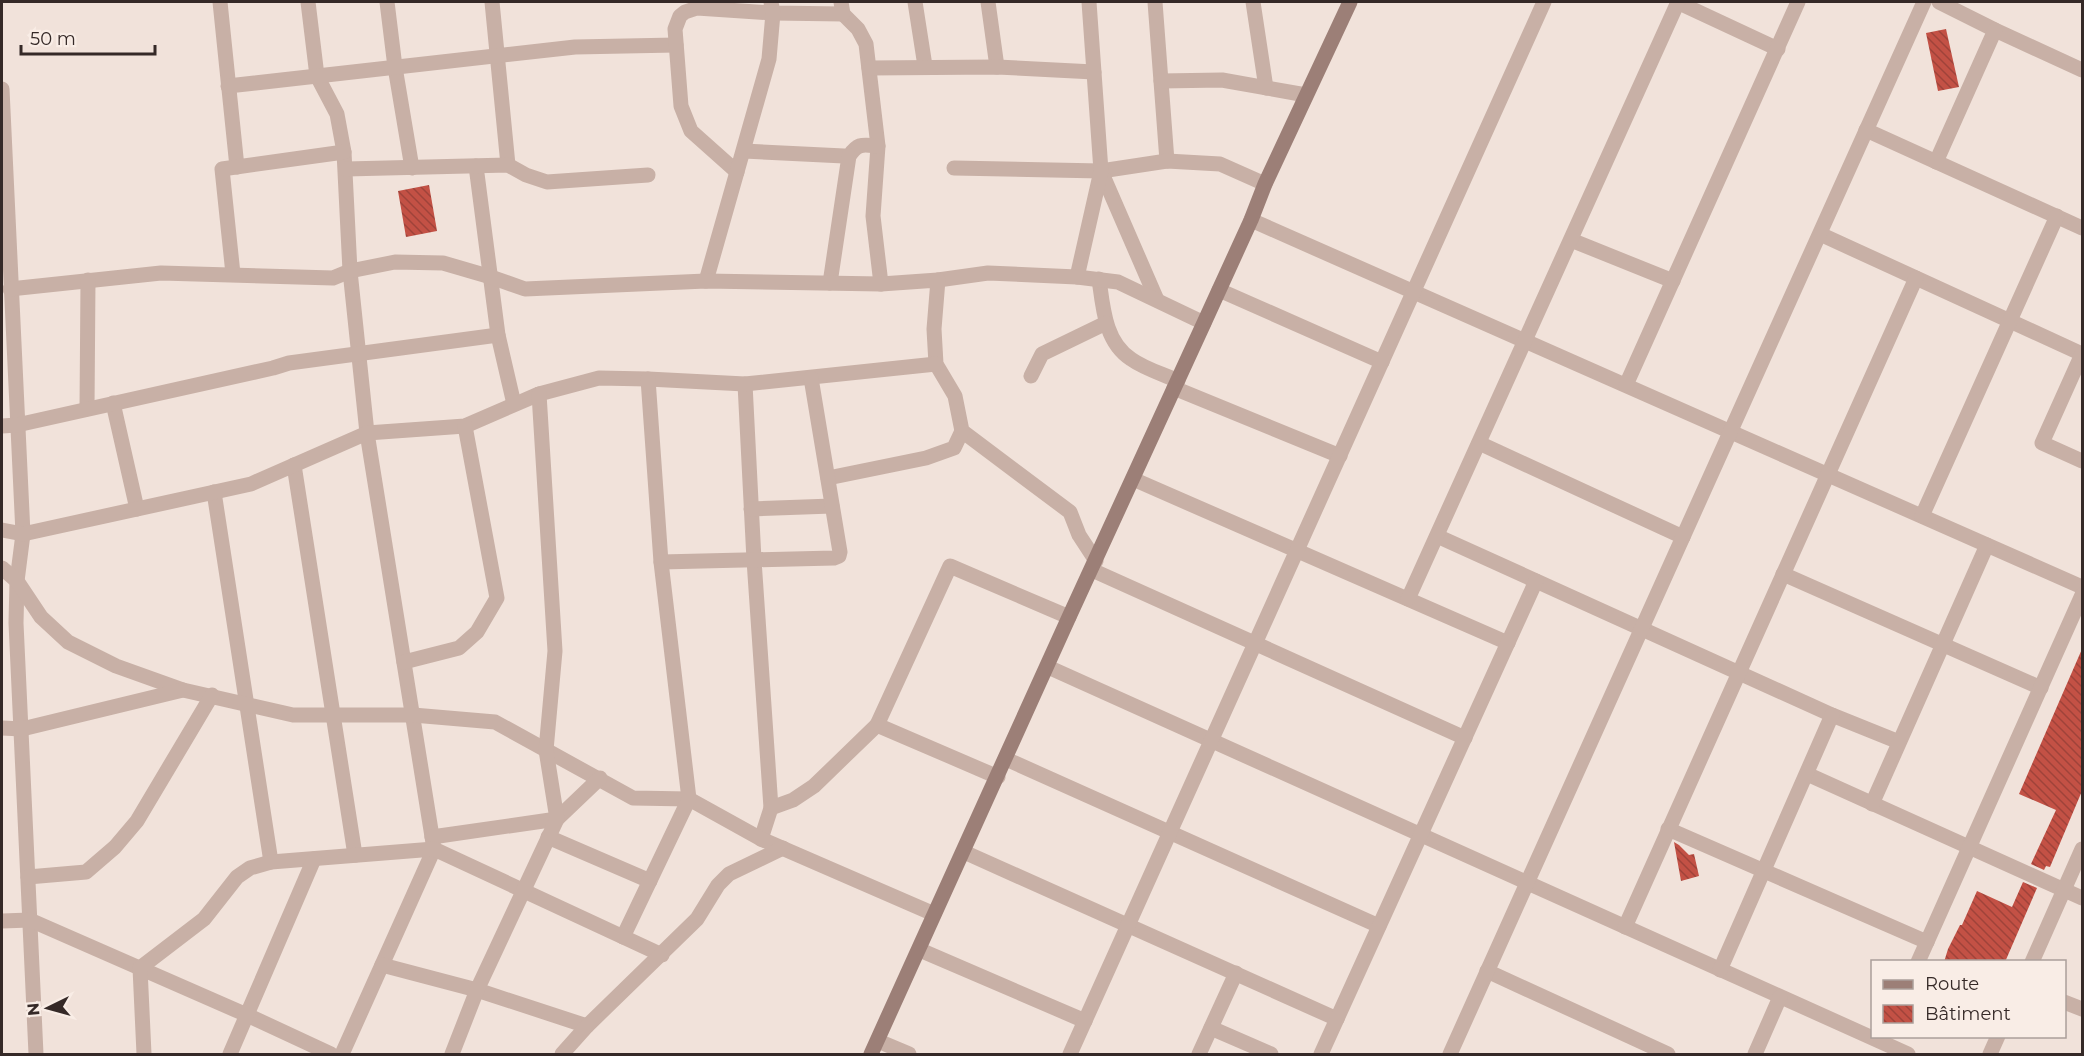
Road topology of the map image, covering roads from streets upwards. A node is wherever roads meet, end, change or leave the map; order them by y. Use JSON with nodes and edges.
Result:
{"nodes":[{"id":1,"x":220,"y":2,"type":"edge"},
{"id":2,"x":308,"y":2,"type":"edge"},
{"id":3,"x":387,"y":2,"type":"edge"},
{"id":4,"x":492,"y":2,"type":"edge"},
{"id":5,"x":915,"y":2,"type":"edge"},
{"id":6,"x":988,"y":2,"type":"edge"},
{"id":7,"x":1089,"y":2,"type":"edge"},
{"id":8,"x":1155,"y":2,"type":"edge"},
{"id":9,"x":1253,"y":2,"type":"edge"},
{"id":10,"x":1350,"y":2,"type":"edge"},
{"id":11,"x":1544,"y":2,"type":"edge"},
{"id":12,"x":1678,"y":2,"type":"edge"},
{"id":13,"x":1798,"y":2,"type":"edge"},
{"id":14,"x":1924,"y":2,"type":"edge"},
{"id":15,"x":1939,"y":2,"type":"edge"},
{"id":16,"x":708,"y":5,"type":"edge"},
{"id":17,"x":772,"y":7,"type":"edge"},
{"id":18,"x":842,"y":8,"type":"edge"},
{"id":19,"x":1995,"y":30,"type":"junction"},
{"id":20,"x":676,"y":45,"type":"junction"},
{"id":21,"x":1778,"y":49,"type":"junction"},
{"id":22,"x":497,"y":56,"type":"junction"},
{"id":23,"x":925,"y":66,"type":"junction"},
{"id":24,"x":395,"y":67,"type":"junction"},
{"id":25,"x":997,"y":67,"type":"junction"},
{"id":26,"x":869,"y":68,"type":"junction"},
{"id":27,"x":2082,"y":70,"type":"edge"},
{"id":28,"x":1094,"y":72,"type":"junction"},
{"id":29,"x":317,"y":76,"type":"junction"},
{"id":30,"x":1161,"y":81,"type":"junction"},
{"id":31,"x":228,"y":86,"type":"junction"},
{"id":32,"x":1266,"y":88,"type":"junction"},
{"id":33,"x":2,"y":90,"type":"edge"},
{"id":34,"x":1306,"y":95,"type":"junction"},
{"id":35,"x":1866,"y":130,"type":"junction"},
{"id":36,"x":878,"y":146,"type":"junction"},
{"id":37,"x":744,"y":151,"type":"junction"},
{"id":38,"x":344,"y":152,"type":"junction"},
{"id":39,"x":849,"y":156,"type":"junction"},
{"id":40,"x":1167,"y":160,"type":"junction"},
{"id":41,"x":1936,"y":162,"type":"junction"},
{"id":42,"x":508,"y":165,"type":"junction"},
{"id":43,"x":476,"y":166,"type":"junction"},
{"id":44,"x":237,"y":167,"type":"junction"},
{"id":45,"x":412,"y":168,"type":"junction"},
{"id":46,"x":954,"y":168,"type":"dead end"},
{"id":47,"x":346,"y":169,"type":"junction"},
{"id":48,"x":1101,"y":171,"type":"junction"},
{"id":49,"x":737,"y":172,"type":"junction"},
{"id":50,"x":648,"y":175,"type":"dead end"},
{"id":51,"x":1265,"y":184,"type":"junction"},
{"id":52,"x":2057,"y":216,"type":"junction"},
{"id":53,"x":1251,"y":220,"type":"junction"},
{"id":54,"x":2082,"y":228,"type":"edge"},
{"id":55,"x":1820,"y":234,"type":"junction"},
{"id":56,"x":1571,"y":240,"type":"junction"},
{"id":57,"x":350,"y":271,"type":"junction"},
{"id":58,"x":233,"y":274,"type":"junction"},
{"id":59,"x":491,"y":277,"type":"junction"},
{"id":60,"x":1077,"y":277,"type":"junction"},
{"id":61,"x":1916,"y":278,"type":"junction"},
{"id":62,"x":1099,"y":279,"type":"junction"},
{"id":63,"x":88,"y":280,"type":"junction"},
{"id":64,"x":938,"y":280,"type":"junction"},
{"id":65,"x":706,"y":281,"type":"junction"},
{"id":66,"x":1673,"y":281,"type":"junction"},
{"id":67,"x":830,"y":283,"type":"junction"},
{"id":68,"x":881,"y":284,"type":"junction"},
{"id":69,"x":10,"y":289,"type":"junction"},
{"id":70,"x":1219,"y":290,"type":"junction"},
{"id":71,"x":1414,"y":291,"type":"junction"},
{"id":72,"x":1157,"y":300,"type":"junction"},
{"id":73,"x":2010,"y":321,"type":"junction"},
{"id":74,"x":1106,"y":323,"type":"junction"},
{"id":75,"x":1204,"y":323,"type":"junction"},
{"id":76,"x":7,"y":327,"type":"edge"},
{"id":77,"x":498,"y":335,"type":"junction"},
{"id":78,"x":1525,"y":341,"type":"junction"},
{"id":79,"x":358,"y":352,"type":"junction"},
{"id":80,"x":2082,"y":354,"type":"edge"},
{"id":81,"x":1382,"y":362,"type":"junction"},
{"id":82,"x":936,"y":364,"type":"junction"},
{"id":83,"x":1031,"y":376,"type":"dead end"},
{"id":84,"x":811,"y":378,"type":"junction"},
{"id":85,"x":648,"y":379,"type":"junction"},
{"id":86,"x":745,"y":384,"type":"junction"},
{"id":87,"x":1176,"y":385,"type":"junction"},
{"id":88,"x":1626,"y":385,"type":"junction"},
{"id":89,"x":539,"y":394,"type":"junction"},
{"id":90,"x":113,"y":403,"type":"junction"},
{"id":91,"x":514,"y":404,"type":"junction"},
{"id":92,"x":87,"y":409,"type":"junction"},
{"id":93,"x":18,"y":425,"type":"junction"},
{"id":94,"x":2,"y":426,"type":"edge"},
{"id":95,"x":465,"y":426,"type":"junction"},
{"id":96,"x":962,"y":431,"type":"junction"},
{"id":97,"x":1731,"y":431,"type":"junction"},
{"id":98,"x":367,"y":433,"type":"junction"},
{"id":99,"x":1479,"y":443,"type":"junction"},
{"id":100,"x":1340,"y":456,"type":"junction"},
{"id":101,"x":2082,"y":461,"type":"edge"},
{"id":102,"x":294,"y":465,"type":"junction"},
{"id":103,"x":1828,"y":474,"type":"junction"},
{"id":104,"x":828,"y":478,"type":"junction"},
{"id":105,"x":1134,"y":479,"type":"junction"},
{"id":106,"x":214,"y":492,"type":"junction"},
{"id":107,"x":832,"y":506,"type":"junction"},
{"id":108,"x":137,"y":509,"type":"junction"},
{"id":109,"x":752,"y":509,"type":"junction"},
{"id":110,"x":1922,"y":516,"type":"junction"},
{"id":111,"x":2,"y":530,"type":"edge"},
{"id":112,"x":24,"y":534,"type":"junction"},
{"id":113,"x":1437,"y":536,"type":"junction"},
{"id":114,"x":1683,"y":537,"type":"junction"},
{"id":115,"x":1987,"y":545,"type":"junction"},
{"id":116,"x":1297,"y":550,"type":"junction"},
{"id":117,"x":754,"y":560,"type":"junction"},
{"id":118,"x":661,"y":562,"type":"junction"},
{"id":119,"x":1094,"y":566,"type":"junction"},
{"id":120,"x":2,"y":568,"type":"edge"},
{"id":121,"x":1783,"y":574,"type":"junction"},
{"id":122,"x":17,"y":581,"type":"junction"},
{"id":123,"x":1536,"y":581,"type":"junction"},
{"id":124,"x":2082,"y":587,"type":"edge"},
{"id":125,"x":2082,"y":595,"type":"edge"},
{"id":126,"x":1408,"y":599,"type":"junction"},
{"id":127,"x":1069,"y":617,"type":"junction"},
{"id":128,"x":1641,"y":628,"type":"junction"},
{"id":129,"x":1508,"y":643,"type":"junction"},
{"id":130,"x":1255,"y":644,"type":"junction"},
{"id":131,"x":1943,"y":644,"type":"junction"},
{"id":132,"x":404,"y":662,"type":"junction"},
{"id":133,"x":1048,"y":667,"type":"junction"},
{"id":134,"x":1739,"y":672,"type":"junction"},
{"id":135,"x":2041,"y":688,"type":"junction"},
{"id":136,"x":183,"y":690,"type":"junction"},
{"id":137,"x":212,"y":695,"type":"junction"},
{"id":138,"x":246,"y":704,"type":"junction"},
{"id":139,"x":1832,"y":714,"type":"junction"},
{"id":140,"x":333,"y":715,"type":"junction"},
{"id":141,"x":413,"y":715,"type":"junction"},
{"id":142,"x":877,"y":724,"type":"junction"},
{"id":143,"x":2,"y":728,"type":"edge"},
{"id":144,"x":22,"y":729,"type":"junction"},
{"id":145,"x":1465,"y":738,"type":"junction"},
{"id":146,"x":1211,"y":741,"type":"junction"},
{"id":147,"x":1899,"y":742,"type":"junction"},
{"id":148,"x":546,"y":750,"type":"junction"},
{"id":149,"x":1006,"y":759,"type":"junction"},
{"id":150,"x":1806,"y":774,"type":"junction"},
{"id":151,"x":998,"y":777,"type":"junction"},
{"id":152,"x":600,"y":778,"type":"junction"},
{"id":153,"x":689,"y":799,"type":"junction"},
{"id":154,"x":1872,"y":804,"type":"junction"},
{"id":155,"x":771,"y":808,"type":"junction"},
{"id":156,"x":557,"y":819,"type":"junction"},
{"id":157,"x":1668,"y":829,"type":"junction"},
{"id":158,"x":1170,"y":832,"type":"junction"},
{"id":159,"x":1419,"y":835,"type":"junction"},
{"id":160,"x":548,"y":837,"type":"junction"},
{"id":161,"x":761,"y":839,"type":"junction"},
{"id":162,"x":433,"y":843,"type":"junction"},
{"id":163,"x":1970,"y":847,"type":"junction"},
{"id":164,"x":783,"y":848,"type":"junction"},
{"id":165,"x":2082,"y":849,"type":"edge"},
{"id":166,"x":964,"y":852,"type":"junction"},
{"id":167,"x":355,"y":855,"type":"junction"},
{"id":168,"x":314,"y":859,"type":"junction"},
{"id":169,"x":271,"y":862,"type":"junction"},
{"id":170,"x":1765,"y":871,"type":"junction"},
{"id":171,"x":28,"y":877,"type":"junction"},
{"id":172,"x":650,"y":881,"type":"junction"},
{"id":173,"x":1527,"y":883,"type":"junction"},
{"id":174,"x":522,"y":890,"type":"junction"},
{"id":175,"x":2064,"y":890,"type":"junction"},
{"id":176,"x":2082,"y":898,"type":"edge"},
{"id":177,"x":934,"y":914,"type":"junction"},
{"id":178,"x":30,"y":920,"type":"junction"},
{"id":179,"x":2,"y":921,"type":"edge"},
{"id":180,"x":1128,"y":924,"type":"junction"},
{"id":181,"x":1379,"y":926,"type":"junction"},
{"id":182,"x":1625,"y":927,"type":"junction"},
{"id":183,"x":623,"y":937,"type":"junction"},
{"id":184,"x":1927,"y":942,"type":"junction"},
{"id":185,"x":920,"y":950,"type":"junction"},
{"id":186,"x":662,"y":955,"type":"junction"},
{"id":187,"x":1919,"y":960,"type":"edge"},
{"id":188,"x":2033,"y":960,"type":"edge"},
{"id":189,"x":382,"y":964,"type":"junction"},
{"id":190,"x":140,"y":968,"type":"junction"},
{"id":191,"x":1720,"y":970,"type":"junction"},
{"id":192,"x":1487,"y":971,"type":"junction"},
{"id":193,"x":1236,"y":973,"type":"junction"},
{"id":194,"x":477,"y":990,"type":"junction"},
{"id":195,"x":1780,"y":997,"type":"junction"},
{"id":196,"x":2066,"y":1003,"type":"edge"},
{"id":197,"x":2082,"y":1010,"type":"edge"},
{"id":198,"x":247,"y":1015,"type":"junction"},
{"id":199,"x":1337,"y":1018,"type":"junction"},
{"id":200,"x":1085,"y":1021,"type":"junction"},
{"id":201,"x":587,"y":1026,"type":"junction"},
{"id":202,"x":1211,"y":1028,"type":"junction"},
{"id":203,"x":1871,"y":1035,"type":"edge"},
{"id":204,"x":1997,"y":1038,"type":"edge"},
{"id":205,"x":1883,"y":1040,"type":"edge"},
{"id":206,"x":875,"y":1048,"type":"edge"},
{"id":207,"x":36,"y":1054,"type":"edge"},
{"id":208,"x":144,"y":1054,"type":"edge"},
{"id":209,"x":230,"y":1054,"type":"edge"},
{"id":210,"x":331,"y":1054,"type":"edge"},
{"id":211,"x":342,"y":1054,"type":"edge"},
{"id":212,"x":452,"y":1054,"type":"edge"},
{"id":213,"x":562,"y":1054,"type":"edge"},
{"id":214,"x":909,"y":1054,"type":"edge"},
{"id":215,"x":1070,"y":1054,"type":"edge"},
{"id":216,"x":1198,"y":1054,"type":"edge"},
{"id":217,"x":1271,"y":1054,"type":"edge"},
{"id":218,"x":1321,"y":1054,"type":"edge"},
{"id":219,"x":1450,"y":1054,"type":"edge"},
{"id":220,"x":1668,"y":1054,"type":"edge"},
{"id":221,"x":1755,"y":1054,"type":"edge"},
{"id":222,"x":1908,"y":1054,"type":"edge"},
{"id":223,"x":1990,"y":1054,"type":"edge"}],
"edges":[{"from":1,"to":31,"type":"street"},
{"from":2,"to":29,"type":"street"},
{"from":3,"to":24,"type":"street"},
{"from":4,"to":22,"type":"street"},
{"from":5,"to":23,"type":"street"},
{"from":6,"to":25,"type":"street"},
{"from":7,"to":28,"type":"street"},
{"from":8,"to":30,"type":"street"},
{"from":9,"to":32,"type":"street"},
{"from":10,"to":34,"type":"street"},
{"from":11,"to":71,"type":"street"},
{"from":12,"to":21,"type":"street"},
{"from":12,"to":56,"type":"street"},
{"from":13,"to":21,"type":"street"},
{"from":14,"to":35,"type":"street"},
{"from":15,"to":19,"type":"street"},
{"from":16,"to":17,"type":"street"},
{"from":16,"to":20,"type":"street"},
{"from":17,"to":18,"type":"street"},
{"from":17,"to":37,"type":"street"},
{"from":18,"to":26,"type":"street"},
{"from":19,"to":27,"type":"street"},
{"from":19,"to":41,"type":"street"},
{"from":20,"to":22,"type":"street"},
{"from":20,"to":49,"type":"street"},
{"from":21,"to":66,"type":"street"},
{"from":22,"to":24,"type":"street"},
{"from":22,"to":42,"type":"street"},
{"from":23,"to":25,"type":"street"},
{"from":23,"to":26,"type":"street"},
{"from":24,"to":29,"type":"street"},
{"from":24,"to":45,"type":"street"},
{"from":25,"to":28,"type":"street"},
{"from":26,"to":36,"type":"street"},
{"from":28,"to":48,"type":"street"},
{"from":29,"to":31,"type":"street"},
{"from":29,"to":38,"type":"street"},
{"from":30,"to":32,"type":"street"},
{"from":30,"to":40,"type":"street"},
{"from":31,"to":44,"type":"street"},
{"from":32,"to":34,"type":"street"},
{"from":33,"to":69,"type":"street"},
{"from":34,"to":51,"type":"street"},
{"from":35,"to":41,"type":"street"},
{"from":35,"to":55,"type":"street"},
{"from":36,"to":39,"type":"street"},
{"from":36,"to":68,"type":"street"},
{"from":37,"to":39,"type":"street"},
{"from":37,"to":49,"type":"street"},
{"from":38,"to":44,"type":"street"},
{"from":38,"to":47,"type":"street"},
{"from":39,"to":67,"type":"street"},
{"from":40,"to":48,"type":"street"},
{"from":40,"to":51,"type":"street"},
{"from":41,"to":52,"type":"street"},
{"from":42,"to":43,"type":"street"},
{"from":42,"to":50,"type":"street"},
{"from":43,"to":45,"type":"street"},
{"from":43,"to":59,"type":"street"},
{"from":44,"to":58,"type":"street"},
{"from":45,"to":47,"type":"street"},
{"from":46,"to":48,"type":"street"},
{"from":47,"to":57,"type":"street"},
{"from":48,"to":60,"type":"street"},
{"from":48,"to":72,"type":"street"},
{"from":49,"to":65,"type":"street"},
{"from":51,"to":53,"type":"street"},
{"from":52,"to":54,"type":"street"},
{"from":52,"to":73,"type":"street"},
{"from":53,"to":70,"type":"street"},
{"from":53,"to":71,"type":"street"},
{"from":55,"to":61,"type":"street"},
{"from":55,"to":97,"type":"street"},
{"from":56,"to":66,"type":"street"},
{"from":56,"to":78,"type":"street"},
{"from":57,"to":58,"type":"street"},
{"from":57,"to":59,"type":"street"},
{"from":57,"to":79,"type":"street"},
{"from":58,"to":63,"type":"street"},
{"from":59,"to":65,"type":"street"},
{"from":59,"to":77,"type":"street"},
{"from":60,"to":62,"type":"street"},
{"from":60,"to":64,"type":"street"},
{"from":61,"to":73,"type":"street"},
{"from":61,"to":103,"type":"street"},
{"from":62,"to":72,"type":"street"},
{"from":62,"to":74,"type":"street"},
{"from":63,"to":69,"type":"street"},
{"from":63,"to":92,"type":"street"},
{"from":64,"to":68,"type":"street"},
{"from":64,"to":82,"type":"street"},
{"from":65,"to":67,"type":"street"},
{"from":66,"to":88,"type":"street"},
{"from":67,"to":68,"type":"street"},
{"from":69,"to":76,"type":"street"},
{"from":70,"to":75,"type":"street"},
{"from":70,"to":81,"type":"street"},
{"from":71,"to":78,"type":"street"},
{"from":71,"to":81,"type":"street"},
{"from":72,"to":75,"type":"street"},
{"from":73,"to":80,"type":"street"},
{"from":73,"to":110,"type":"street"},
{"from":74,"to":83,"type":"street"},
{"from":74,"to":87,"type":"street"},
{"from":75,"to":87,"type":"street"},
{"from":76,"to":93,"type":"street"},
{"from":77,"to":79,"type":"street"},
{"from":77,"to":91,"type":"street"},
{"from":78,"to":88,"type":"street"},
{"from":78,"to":99,"type":"street"},
{"from":79,"to":90,"type":"street"},
{"from":79,"to":98,"type":"street"},
{"from":80,"to":101,"type":"street"},
{"from":81,"to":100,"type":"street"},
{"from":82,"to":84,"type":"street"},
{"from":82,"to":96,"type":"street"},
{"from":84,"to":86,"type":"street"},
{"from":84,"to":104,"type":"street"},
{"from":85,"to":86,"type":"street"},
{"from":85,"to":89,"type":"street"},
{"from":85,"to":118,"type":"street"},
{"from":86,"to":109,"type":"street"},
{"from":87,"to":100,"type":"street"},
{"from":87,"to":105,"type":"street"},
{"from":88,"to":97,"type":"street"},
{"from":89,"to":91,"type":"street"},
{"from":89,"to":148,"type":"street"},
{"from":90,"to":92,"type":"street"},
{"from":90,"to":108,"type":"street"},
{"from":91,"to":95,"type":"street"},
{"from":92,"to":93,"type":"street"},
{"from":93,"to":94,"type":"street"},
{"from":93,"to":112,"type":"street"},
{"from":95,"to":98,"type":"street"},
{"from":95,"to":132,"type":"street"},
{"from":96,"to":104,"type":"street"},
{"from":96,"to":119,"type":"street"},
{"from":97,"to":103,"type":"street"},
{"from":97,"to":114,"type":"street"},
{"from":98,"to":102,"type":"street"},
{"from":98,"to":132,"type":"street"},
{"from":99,"to":113,"type":"street"},
{"from":99,"to":114,"type":"street"},
{"from":100,"to":116,"type":"street"},
{"from":102,"to":106,"type":"street"},
{"from":102,"to":140,"type":"street"},
{"from":103,"to":110,"type":"street"},
{"from":103,"to":121,"type":"street"},
{"from":104,"to":107,"type":"street"},
{"from":105,"to":116,"type":"street"},
{"from":105,"to":119,"type":"street"},
{"from":106,"to":108,"type":"street"},
{"from":106,"to":138,"type":"street"},
{"from":107,"to":109,"type":"street"},
{"from":107,"to":117,"type":"street"},
{"from":108,"to":112,"type":"street"},
{"from":109,"to":117,"type":"street"},
{"from":110,"to":115,"type":"street"},
{"from":111,"to":112,"type":"street"},
{"from":112,"to":122,"type":"street"},
{"from":113,"to":123,"type":"street"},
{"from":113,"to":126,"type":"street"},
{"from":114,"to":128,"type":"street"},
{"from":115,"to":124,"type":"street"},
{"from":115,"to":131,"type":"street"},
{"from":116,"to":126,"type":"street"},
{"from":116,"to":130,"type":"street"},
{"from":117,"to":118,"type":"street"},
{"from":117,"to":155,"type":"street"},
{"from":118,"to":153,"type":"street"},
{"from":119,"to":127,"type":"street"},
{"from":119,"to":130,"type":"street"},
{"from":120,"to":122,"type":"street"},
{"from":121,"to":131,"type":"street"},
{"from":121,"to":134,"type":"street"},
{"from":122,"to":136,"type":"street"},
{"from":122,"to":144,"type":"street"},
{"from":123,"to":128,"type":"street"},
{"from":123,"to":129,"type":"street"},
{"from":125,"to":135,"type":"street"},
{"from":126,"to":129,"type":"street"},
{"from":127,"to":133,"type":"street"},
{"from":127,"to":142,"type":"street"},
{"from":128,"to":134,"type":"street"},
{"from":128,"to":173,"type":"street"},
{"from":129,"to":145,"type":"street"},
{"from":130,"to":145,"type":"street"},
{"from":130,"to":146,"type":"street"},
{"from":131,"to":135,"type":"street"},
{"from":131,"to":147,"type":"street"},
{"from":132,"to":141,"type":"street"},
{"from":133,"to":146,"type":"street"},
{"from":133,"to":149,"type":"street"},
{"from":134,"to":139,"type":"street"},
{"from":134,"to":157,"type":"street"},
{"from":135,"to":163,"type":"street"},
{"from":136,"to":137,"type":"street"},
{"from":136,"to":144,"type":"street"},
{"from":137,"to":138,"type":"street"},
{"from":137,"to":171,"type":"street"},
{"from":138,"to":140,"type":"street"},
{"from":138,"to":169,"type":"street"},
{"from":139,"to":147,"type":"street"},
{"from":139,"to":150,"type":"street"},
{"from":140,"to":141,"type":"street"},
{"from":140,"to":167,"type":"street"},
{"from":141,"to":148,"type":"street"},
{"from":141,"to":162,"type":"street"},
{"from":142,"to":151,"type":"street"},
{"from":142,"to":155,"type":"street"},
{"from":143,"to":144,"type":"street"},
{"from":144,"to":171,"type":"street"},
{"from":145,"to":159,"type":"street"},
{"from":146,"to":158,"type":"street"},
{"from":146,"to":159,"type":"street"},
{"from":147,"to":154,"type":"street"},
{"from":148,"to":152,"type":"street"},
{"from":148,"to":156,"type":"street"},
{"from":149,"to":151,"type":"street"},
{"from":149,"to":158,"type":"street"},
{"from":150,"to":154,"type":"street"},
{"from":150,"to":170,"type":"street"},
{"from":151,"to":166,"type":"street"},
{"from":152,"to":153,"type":"street"},
{"from":152,"to":156,"type":"street"},
{"from":153,"to":161,"type":"street"},
{"from":153,"to":172,"type":"street"},
{"from":154,"to":163,"type":"street"},
{"from":155,"to":161,"type":"street"},
{"from":156,"to":160,"type":"street"},
{"from":156,"to":162,"type":"street"},
{"from":157,"to":170,"type":"street"},
{"from":157,"to":182,"type":"street"},
{"from":158,"to":180,"type":"street"},
{"from":158,"to":181,"type":"street"},
{"from":159,"to":173,"type":"street"},
{"from":159,"to":181,"type":"street"},
{"from":160,"to":172,"type":"street"},
{"from":160,"to":174,"type":"street"},
{"from":161,"to":164,"type":"street"},
{"from":162,"to":167,"type":"street"},
{"from":162,"to":174,"type":"street"},
{"from":162,"to":189,"type":"street"},
{"from":163,"to":175,"type":"street"},
{"from":163,"to":184,"type":"street"},
{"from":164,"to":177,"type":"street"},
{"from":164,"to":186,"type":"street"},
{"from":165,"to":175,"type":"street"},
{"from":166,"to":177,"type":"street"},
{"from":166,"to":180,"type":"street"},
{"from":167,"to":168,"type":"street"},
{"from":168,"to":169,"type":"street"},
{"from":168,"to":198,"type":"street"},
{"from":169,"to":190,"type":"street"},
{"from":170,"to":184,"type":"street"},
{"from":170,"to":191,"type":"street"},
{"from":171,"to":178,"type":"street"},
{"from":172,"to":183,"type":"street"},
{"from":173,"to":182,"type":"street"},
{"from":173,"to":192,"type":"street"},
{"from":174,"to":183,"type":"street"},
{"from":174,"to":194,"type":"street"},
{"from":175,"to":176,"type":"street"},
{"from":175,"to":188,"type":"street"},
{"from":177,"to":185,"type":"street"},
{"from":178,"to":179,"type":"street"},
{"from":178,"to":190,"type":"street"},
{"from":178,"to":207,"type":"street"},
{"from":180,"to":193,"type":"street"},
{"from":180,"to":200,"type":"street"},
{"from":181,"to":199,"type":"street"},
{"from":182,"to":191,"type":"street"},
{"from":183,"to":186,"type":"street"},
{"from":184,"to":187,"type":"street"},
{"from":185,"to":200,"type":"street"},
{"from":185,"to":206,"type":"street"},
{"from":186,"to":201,"type":"street"},
{"from":189,"to":194,"type":"street"},
{"from":189,"to":211,"type":"street"},
{"from":190,"to":198,"type":"street"},
{"from":190,"to":208,"type":"street"},
{"from":191,"to":195,"type":"street"},
{"from":192,"to":219,"type":"street"},
{"from":192,"to":220,"type":"street"},
{"from":193,"to":199,"type":"street"},
{"from":193,"to":202,"type":"street"},
{"from":194,"to":201,"type":"street"},
{"from":194,"to":212,"type":"street"},
{"from":195,"to":203,"type":"street"},
{"from":195,"to":221,"type":"street"},
{"from":196,"to":197,"type":"street"},
{"from":198,"to":209,"type":"street"},
{"from":198,"to":210,"type":"street"},
{"from":199,"to":218,"type":"street"},
{"from":200,"to":215,"type":"street"},
{"from":201,"to":213,"type":"street"},
{"from":202,"to":216,"type":"street"},
{"from":202,"to":217,"type":"street"},
{"from":204,"to":223,"type":"street"},
{"from":205,"to":222,"type":"street"},
{"from":206,"to":214,"type":"street"}]}
